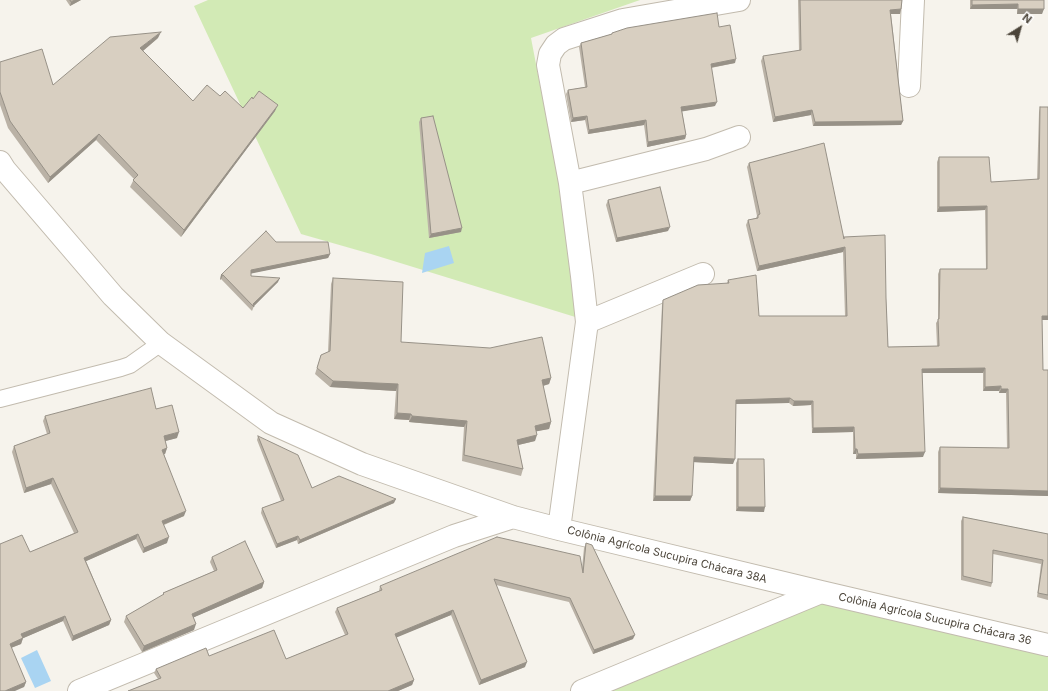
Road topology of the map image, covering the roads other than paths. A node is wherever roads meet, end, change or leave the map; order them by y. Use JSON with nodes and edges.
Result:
{"nodes":[{"id":1,"x":739,"y":0,"type":"edge"},
{"id":2,"x":913,"y":0,"type":"edge"},
{"id":3,"x":909,"y":86,"type":"dead end"},
{"id":4,"x":738,"y":137,"type":"dead end"},
{"id":5,"x":0,"y":162,"type":"edge"},
{"id":6,"x":570,"y":183,"type":"junction"},
{"id":7,"x":703,"y":274,"type":"dead end"},
{"id":8,"x":586,"y":322,"type":"junction"},
{"id":9,"x":161,"y":343,"type":"junction"},
{"id":10,"x":0,"y":399,"type":"edge"},
{"id":11,"x":513,"y":516,"type":"junction"},
{"id":12,"x":559,"y":529,"type":"junction"},
{"id":13,"x":822,"y":592,"type":"junction"},
{"id":14,"x":1048,"y":645,"type":"edge"},
{"id":15,"x":79,"y":691,"type":"edge"},
{"id":16,"x":582,"y":691,"type":"edge"}],
"edges":[{"from":1,"to":6,"type":"street"},
{"from":2,"to":3,"type":"street"},
{"from":4,"to":6,"type":"street"},
{"from":5,"to":9,"type":"street","name":"Colônia Agrícola Sucupira Chácara 38A"},
{"from":6,"to":8,"type":"street"},
{"from":7,"to":8,"type":"street"},
{"from":8,"to":12,"type":"street"},
{"from":9,"to":10,"type":"lane"},
{"from":9,"to":11,"type":"street","name":"Colônia Agrícola Sucupira Chácara 38A"},
{"from":11,"to":12,"type":"street","name":"Colônia Agrícola Sucupira Chácara 38A"},
{"from":11,"to":15,"type":"street"},
{"from":12,"to":13,"type":"street","name":"Colônia Agrícola Sucupira Chácara 38A"},
{"from":13,"to":14,"type":"street","name":"Colônia Agrícola Sucupira Chácara 36"},
{"from":13,"to":16,"type":"street"}]}
